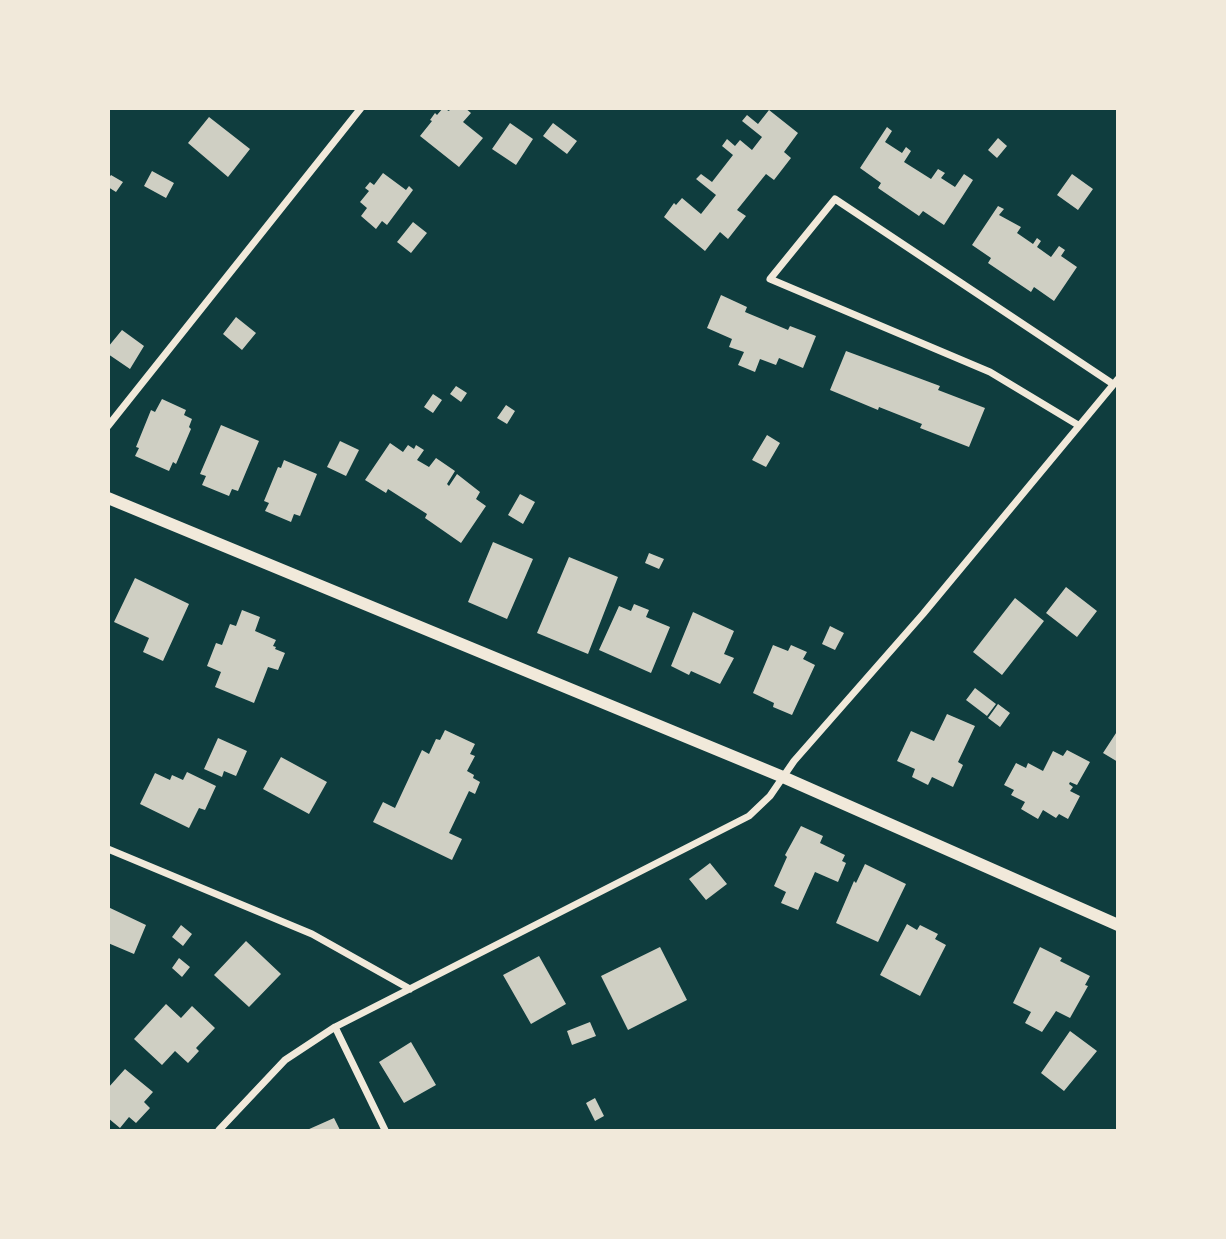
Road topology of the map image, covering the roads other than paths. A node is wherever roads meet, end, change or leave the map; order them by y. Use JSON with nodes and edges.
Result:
{"nodes":[{"id":1,"x":361,"y":108,"type":"edge"},
{"id":2,"x":1115,"y":381,"type":"edge"},
{"id":3,"x":1078,"y":425,"type":"junction"},
{"id":4,"x":108,"y":426,"type":"edge"},
{"id":5,"x":108,"y":498,"type":"edge"},
{"id":6,"x":783,"y":777,"type":"junction"},
{"id":7,"x":108,"y":849,"type":"edge"},
{"id":8,"x":1118,"y":925,"type":"edge"},
{"id":9,"x":410,"y":989,"type":"junction"},
{"id":10,"x":335,"y":1027,"type":"junction"},
{"id":11,"x":219,"y":1130,"type":"edge"},
{"id":12,"x":385,"y":1130,"type":"edge"}],
"edges":[{"from":1,"to":4,"type":"street"},
{"from":2,"to":3,"type":"street"},
{"from":2,"to":3,"type":"street"},
{"from":3,"to":6,"type":"street"},
{"from":5,"to":6,"type":"street"},
{"from":6,"to":8,"type":"street"},
{"from":6,"to":9,"type":"street"},
{"from":7,"to":9,"type":"street"},
{"from":9,"to":10,"type":"street"},
{"from":10,"to":11,"type":"street"},
{"from":10,"to":12,"type":"street"}]}
